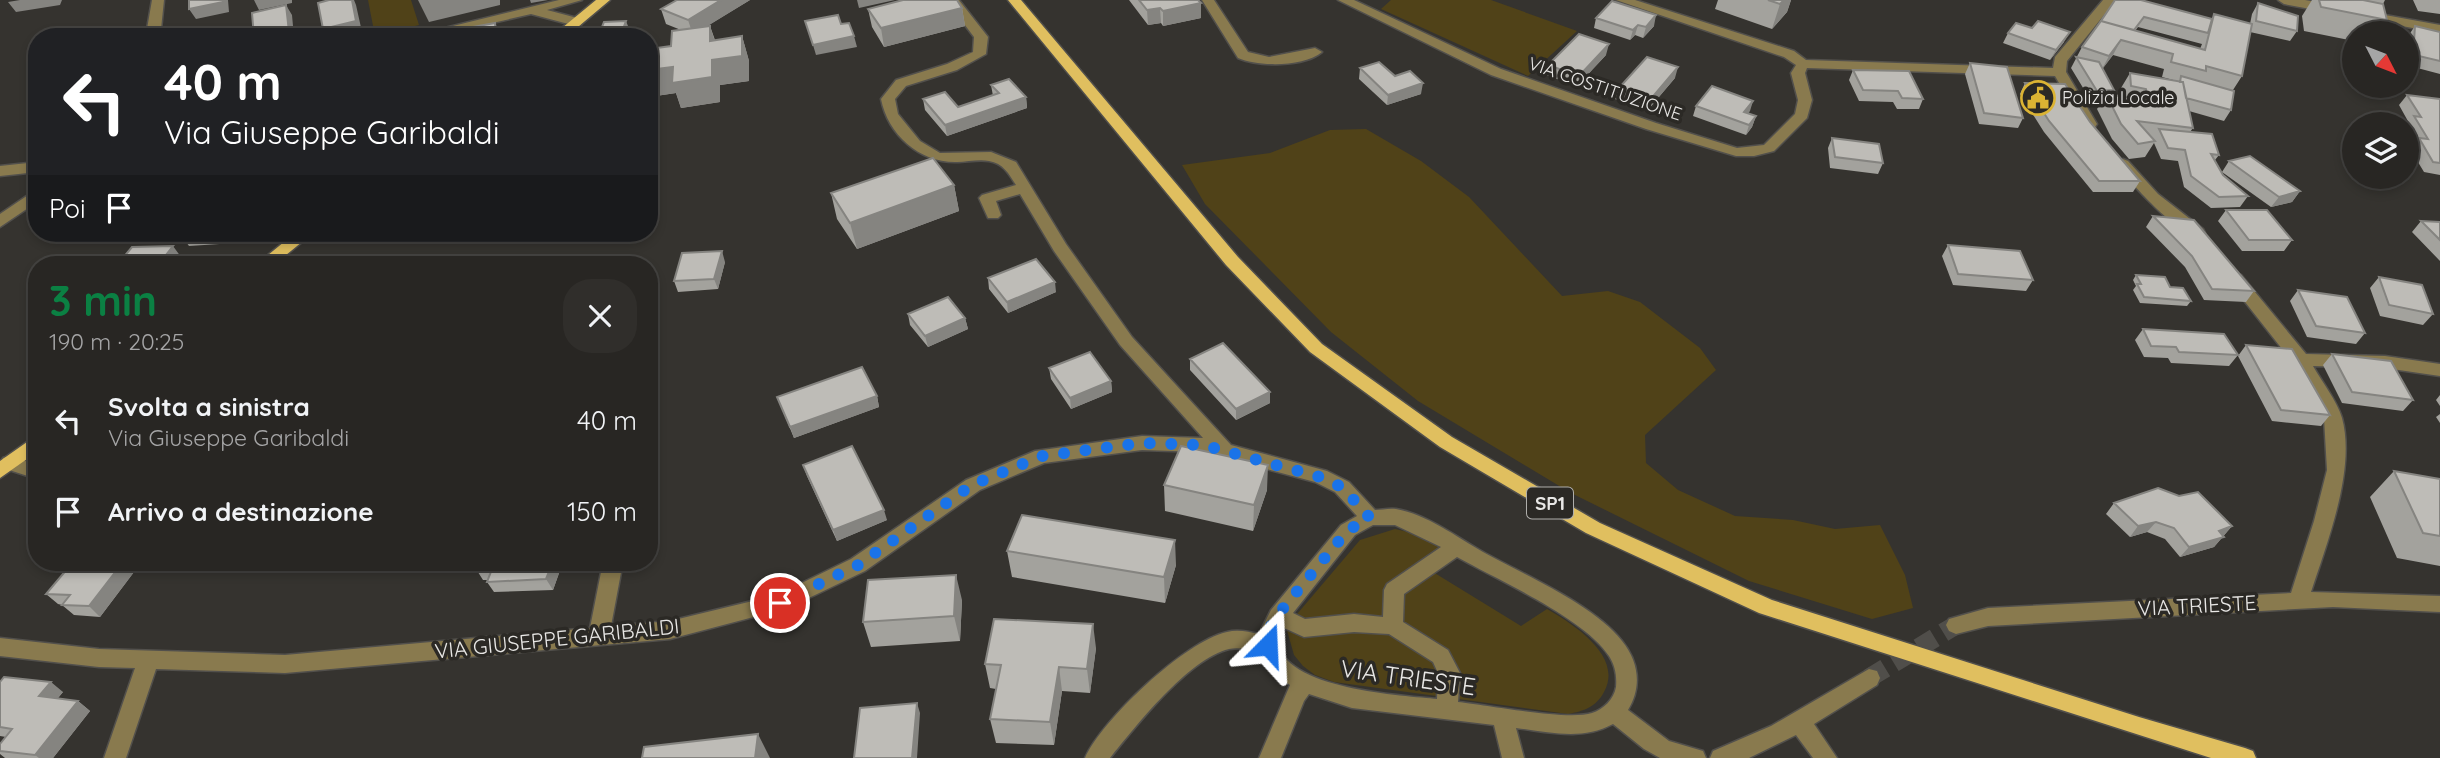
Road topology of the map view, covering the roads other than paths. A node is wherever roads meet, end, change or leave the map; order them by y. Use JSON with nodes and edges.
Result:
{"nodes":[{"id":1,"x":158,"y":0,"type":"edge"},
{"id":2,"x":576,"y":0,"type":"edge"},
{"id":3,"x":604,"y":0,"type":"edge"},
{"id":4,"x":952,"y":0,"type":"edge"},
{"id":5,"x":1208,"y":0,"type":"edge"},
{"id":6,"x":1344,"y":0,"type":"edge"},
{"id":7,"x":1622,"y":0,"type":"edge"},
{"id":8,"x":2110,"y":0,"type":"edge"},
{"id":9,"x":2284,"y":0,"type":"edge"},
{"id":10,"x":1020,"y":3,"type":"edge"},
{"id":11,"x":523,"y":7,"type":"edge"},
{"id":12,"x":576,"y":22,"type":"junction"},
{"id":13,"x":154,"y":28,"type":"edge"},
{"id":14,"x":447,"y":28,"type":"edge"},
{"id":15,"x":568,"y":28,"type":"edge"},
{"id":16,"x":2440,"y":29,"type":"edge"},
{"id":17,"x":1315,"y":52,"type":"dead end"},
{"id":18,"x":1803,"y":64,"type":"junction"},
{"id":19,"x":2059,"y":72,"type":"junction"},
{"id":20,"x":28,"y":168,"type":"edge"},
{"id":21,"x":0,"y":171,"type":"edge"},
{"id":22,"x":1023,"y":188,"type":"junction"},
{"id":23,"x":28,"y":201,"type":"edge"},
{"id":24,"x":993,"y":215,"type":"dead end"},
{"id":25,"x":0,"y":222,"type":"edge"},
{"id":26,"x":293,"y":242,"type":"edge"},
{"id":27,"x":2206,"y":244,"type":"edge"},
{"id":28,"x":275,"y":256,"type":"edge"},
{"id":29,"x":2224,"y":265,"type":"edge"},
{"id":30,"x":2301,"y":360,"type":"junction"},
{"id":31,"x":2440,"y":370,"type":"edge"},
{"id":32,"x":28,"y":449,"type":"edge"},
{"id":33,"x":1225,"y":451,"type":"junction"},
{"id":34,"x":5,"y":467,"type":"edge"},
{"id":35,"x":28,"y":471,"type":"edge"},
{"id":36,"x":1370,"y":518,"type":"junction"},
{"id":37,"x":1456,"y":547,"type":"junction"},
{"id":38,"x":610,"y":571,"type":"edge"},
{"id":39,"x":2298,"y":601,"type":"junction"},
{"id":40,"x":2440,"y":604,"type":"edge"},
{"id":41,"x":1278,"y":616,"type":"junction"},
{"id":42,"x":1956,"y":625,"type":"tunnel mouth"},
{"id":43,"x":1393,"y":626,"type":"junction"},
{"id":44,"x":599,"y":636,"type":"junction"},
{"id":45,"x":1268,"y":645,"type":"junction"},
{"id":46,"x":0,"y":647,"type":"edge"},
{"id":47,"x":149,"y":659,"type":"junction"},
{"id":48,"x":1869,"y":678,"type":"tunnel mouth"},
{"id":49,"x":1306,"y":683,"type":"junction"},
{"id":50,"x":1447,"y":711,"type":"junction"},
{"id":51,"x":1614,"y":712,"type":"junction"},
{"id":52,"x":1505,"y":719,"type":"junction"},
{"id":53,"x":1798,"y":721,"type":"junction"},
{"id":54,"x":115,"y":758,"type":"edge"},
{"id":55,"x":1096,"y":758,"type":"edge"},
{"id":56,"x":1270,"y":758,"type":"edge"},
{"id":57,"x":1513,"y":758,"type":"edge"},
{"id":58,"x":1695,"y":758,"type":"edge"},
{"id":59,"x":1721,"y":758,"type":"edge"},
{"id":60,"x":1826,"y":758,"type":"edge"},
{"id":61,"x":2245,"y":758,"type":"edge"}],
"edges":[{"from":1,"to":13,"type":"street"},
{"from":2,"to":11,"type":"street"},
{"from":3,"to":12,"type":"main road"},
{"from":4,"to":22,"type":"street"},
{"from":5,"to":17,"type":"street"},
{"from":6,"to":18,"type":"street","name":"VIA COSTITUZIONE"},
{"from":7,"to":18,"type":"street"},
{"from":8,"to":19,"type":"street"},
{"from":9,"to":16,"type":"street"},
{"from":10,"to":61,"type":"main road","number":"SP1"},
{"from":11,"to":12,"type":"street"},
{"from":11,"to":14,"type":"street"},
{"from":12,"to":15,"type":"main road"},
{"from":18,"to":19,"type":"street"},
{"from":19,"to":27,"type":"street"},
{"from":20,"to":21,"type":"street"},
{"from":22,"to":24,"type":"street"},
{"from":22,"to":33,"type":"street"},
{"from":23,"to":25,"type":"street"},
{"from":26,"to":28,"type":"main road"},
{"from":29,"to":30,"type":"street"},
{"from":30,"to":31,"type":"street"},
{"from":30,"to":39,"type":"street"},
{"from":32,"to":34,"type":"main road"},
{"from":33,"to":36,"type":"street","name":"VIA GIUSEPPE GARIBALDI"},
{"from":33,"to":44,"type":"street","name":"VIA GIUSEPPE GARIBALDI"},
{"from":34,"to":35,"type":"street"},
{"from":36,"to":37,"type":"street"},
{"from":36,"to":41,"type":"street"},
{"from":37,"to":43,"type":"street"},
{"from":37,"to":51,"type":"street"},
{"from":38,"to":44,"type":"street"},
{"from":39,"to":40,"type":"street","name":"VIA TRIESTE"},
{"from":39,"to":42,"type":"street","name":"VIA TRIESTE"},
{"from":41,"to":43,"type":"street"},
{"from":41,"to":45,"type":"street"},
{"from":43,"to":50,"type":"street"},
{"from":44,"to":47,"type":"street","name":"VIA GIUSEPPE GARIBALDI"},
{"from":45,"to":49,"type":"street","name":"VIA TRIESTE"},
{"from":45,"to":55,"type":"street"},
{"from":46,"to":47,"type":"street","name":"VIA GIUSEPPE GARIBALDI"},
{"from":47,"to":54,"type":"street"},
{"from":48,"to":53,"type":"street"},
{"from":49,"to":50,"type":"street","name":"VIA TRIESTE"},
{"from":49,"to":56,"type":"street"},
{"from":50,"to":52,"type":"street","name":"VIA TRIESTE"},
{"from":51,"to":52,"type":"street","name":"VIA TRIESTE"},
{"from":51,"to":58,"type":"street"},
{"from":52,"to":57,"type":"street"},
{"from":53,"to":59,"type":"street"},
{"from":53,"to":60,"type":"street"}]}
